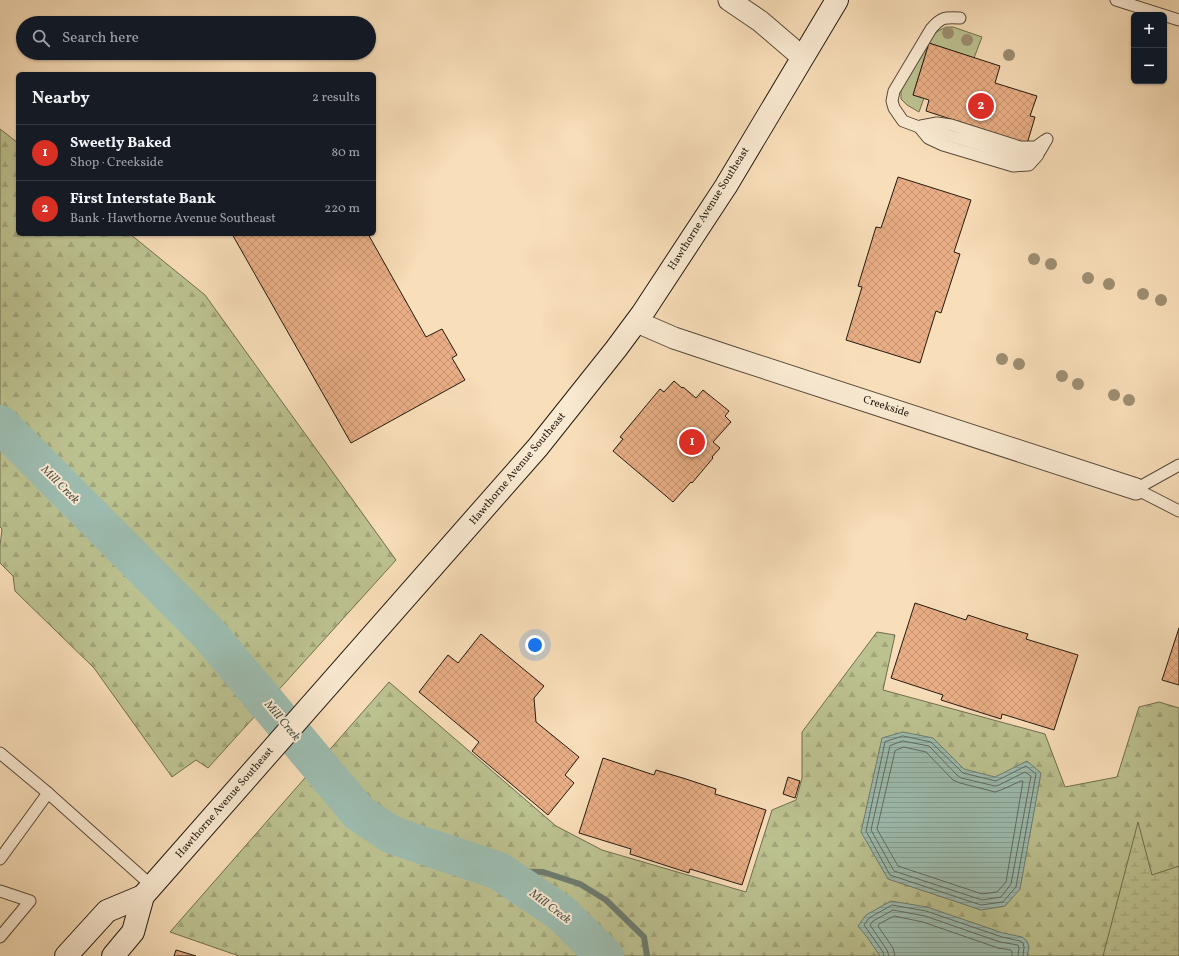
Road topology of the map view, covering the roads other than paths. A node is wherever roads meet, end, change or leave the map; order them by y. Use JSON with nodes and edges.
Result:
{"nodes":[{"id":1,"x":729,"y":0,"type":"edge"},
{"id":2,"x":837,"y":0,"type":"edge"},
{"id":3,"x":1116,"y":0,"type":"edge"},
{"id":4,"x":960,"y":18,"type":"dead end"},
{"id":5,"x":1179,"y":20,"type":"edge"},
{"id":6,"x":802,"y":58,"type":"junction"},
{"id":7,"x":919,"y":127,"type":"junction"},
{"id":8,"x":637,"y":322,"type":"junction"},
{"id":9,"x":1179,"y":465,"type":"edge"},
{"id":10,"x":1136,"y":489,"type":"junction"},
{"id":11,"x":1179,"y":511,"type":"edge"},
{"id":12,"x":0,"y":753,"type":"edge"},
{"id":13,"x":48,"y":793,"type":"junction"},
{"id":14,"x":0,"y":859,"type":"edge"},
{"id":15,"x":0,"y":891,"type":"edge"},
{"id":16,"x":147,"y":891,"type":"junction"},
{"id":17,"x":0,"y":937,"type":"edge"},
{"id":18,"x":66,"y":956,"type":"edge"},
{"id":19,"x":113,"y":956,"type":"edge"}],
"edges":[{"from":1,"to":6,"type":"street"},
{"from":2,"to":6,"type":"main road","name":"Hawthorne Avenue Southeast"},
{"from":3,"to":5,"type":"lane"},
{"from":4,"to":7,"type":"lane"},
{"from":6,"to":8,"type":"main road","name":"Hawthorne Avenue Southeast"},
{"from":7,"to":7,"type":"lane"},
{"from":8,"to":10,"type":"street","name":"Creekside"},
{"from":8,"to":16,"type":"main road","name":"Hawthorne Avenue Southeast"},
{"from":9,"to":10,"type":"lane"},
{"from":10,"to":11,"type":"lane"},
{"from":12,"to":13,"type":"lane"},
{"from":13,"to":14,"type":"lane"},
{"from":13,"to":16,"type":"lane"},
{"from":15,"to":17,"type":"lane"},
{"from":16,"to":18,"type":"main road","name":"Hawthorne Avenue Southeast"},
{"from":16,"to":19,"type":"main road","name":"Hawthorne Avenue Southeast"}]}
